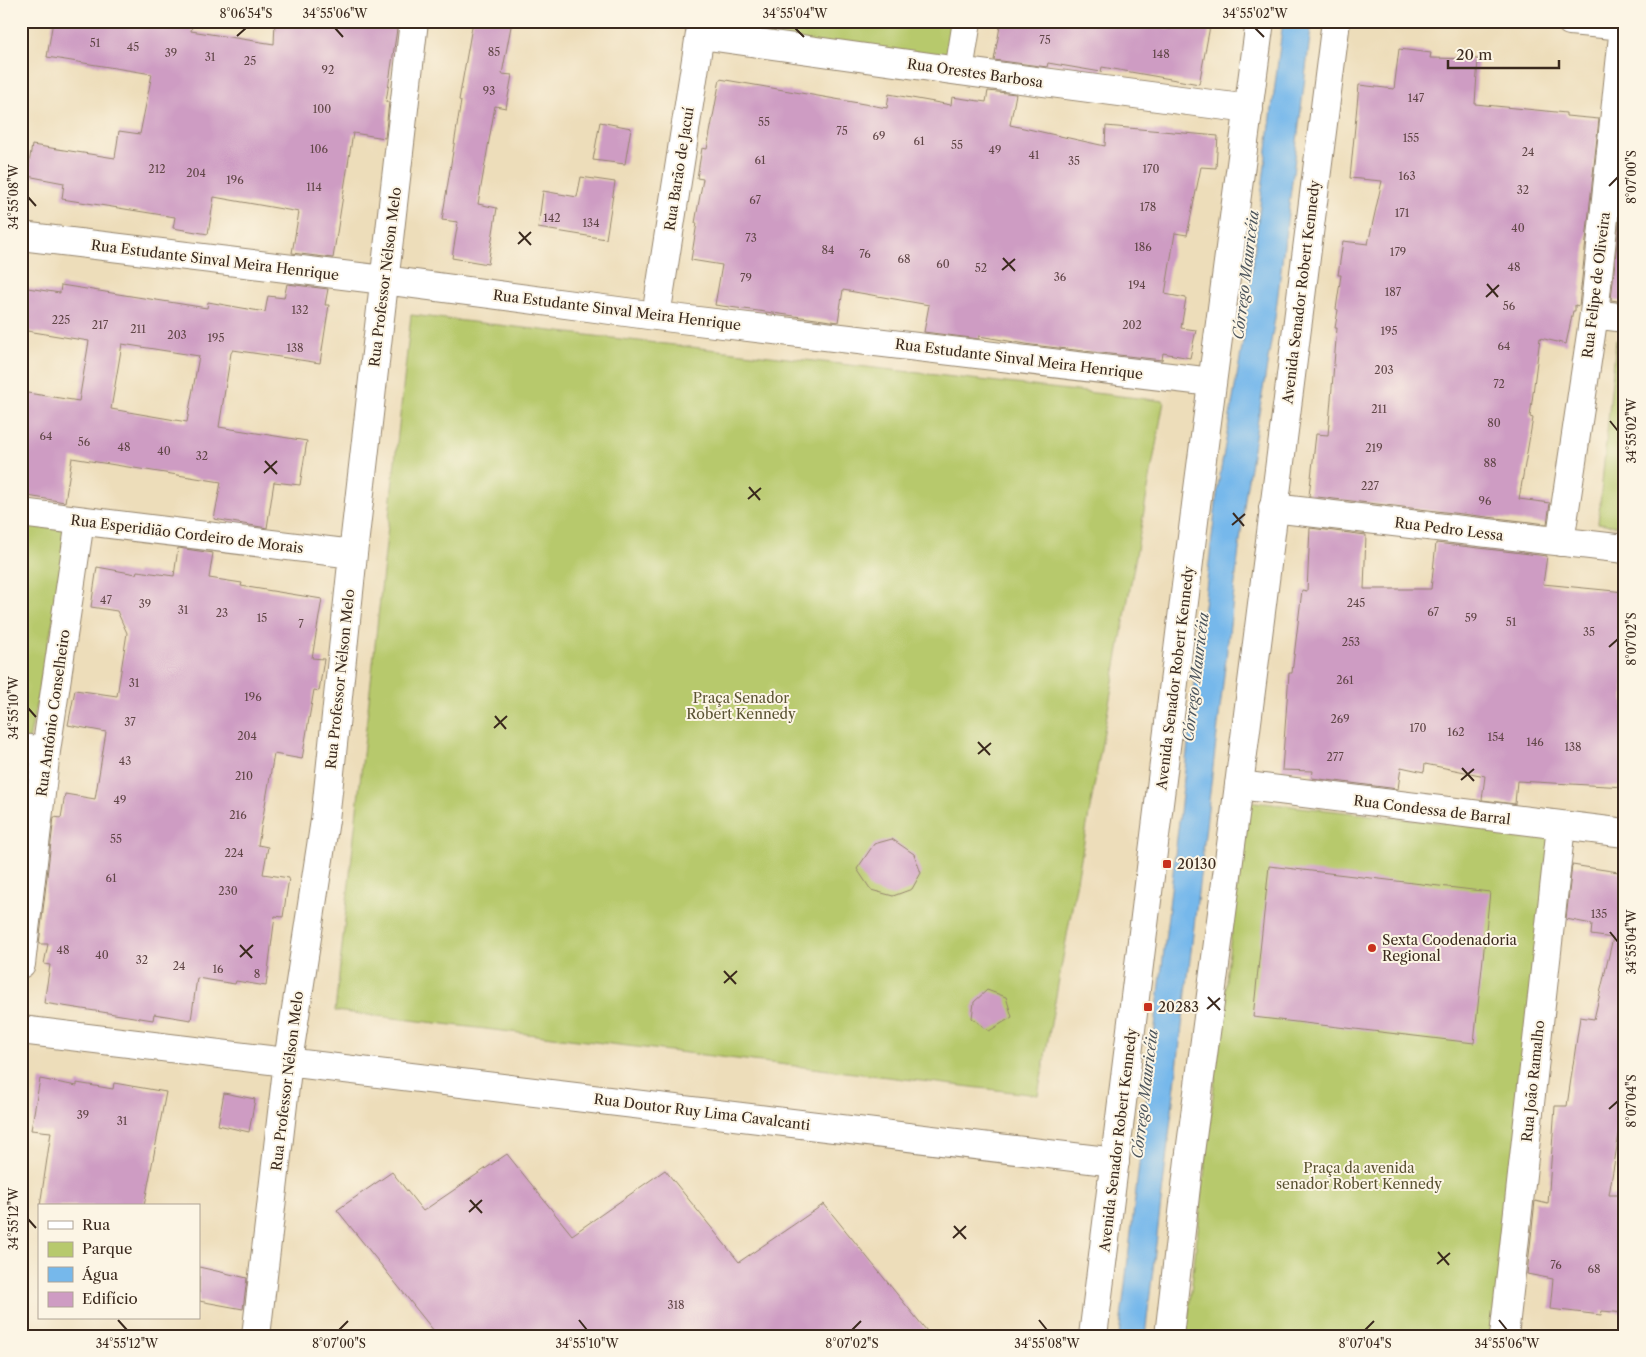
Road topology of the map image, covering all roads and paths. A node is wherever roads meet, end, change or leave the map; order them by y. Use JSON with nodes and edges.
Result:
{"nodes":[{"id":1,"x":414,"y":21,"type":"edge"},
{"id":2,"x":967,"y":21,"type":"edge"},
{"id":3,"x":1260,"y":21,"type":"edge"},
{"id":4,"x":1336,"y":21,"type":"edge"},
{"id":5,"x":1570,"y":21,"type":"edge"},
{"id":6,"x":1624,"y":26,"type":"edge"},
{"id":7,"x":701,"y":28,"type":"edge"},
{"id":8,"x":959,"y":71,"type":"junction"},
{"id":9,"x":1249,"y":109,"type":"junction"},
{"id":10,"x":21,"y":236,"type":"edge"},
{"id":11,"x":384,"y":280,"type":"junction"},
{"id":12,"x":1594,"y":314,"type":"junction"},
{"id":13,"x":656,"y":316,"type":"junction"},
{"id":14,"x":1625,"y":318,"type":"edge"},
{"id":15,"x":1212,"y":382,"type":"junction"},
{"id":16,"x":1273,"y":508,"type":"junction"},
{"id":17,"x":21,"y":513,"type":"edge"},
{"id":18,"x":80,"y":521,"type":"junction"},
{"id":19,"x":1560,"y":542,"type":"junction"},
{"id":20,"x":1625,"y":549,"type":"edge"},
{"id":21,"x":353,"y":554,"type":"junction"},
{"id":22,"x":34,"y":750,"type":"edge"},
{"id":23,"x":1239,"y":785,"type":"junction"},
{"id":24,"x":1561,"y":826,"type":"junction"},
{"id":25,"x":1625,"y":833,"type":"edge"},
{"id":26,"x":21,"y":964,"type":"edge"},
{"id":27,"x":21,"y":1030,"type":"edge"},
{"id":28,"x":288,"y":1061,"type":"junction"},
{"id":29,"x":1116,"y":1162,"type":"junction"},
{"id":30,"x":256,"y":1336,"type":"edge"},
{"id":31,"x":1093,"y":1336,"type":"edge"},
{"id":32,"x":1169,"y":1336,"type":"edge"},
{"id":33,"x":1504,"y":1336,"type":"edge"}],
"edges":[{"from":1,"to":11,"type":"street","name":"Rua Professor Nélson Melo"},
{"from":2,"to":8,"type":"street"},
{"from":3,"to":9,"type":"street","name":"Avenida Senador Robert Kennedy"},
{"from":4,"to":16,"type":"street","name":"Avenida Senador Robert Kennedy"},
{"from":5,"to":6,"type":"street"},
{"from":6,"to":12,"type":"street","name":"Rua Felipe de Oliveira"},
{"from":7,"to":8,"type":"street","name":"Rua Orestes Barbosa"},
{"from":7,"to":13,"type":"street","name":"Rua Barão de Jacuí"},
{"from":8,"to":9,"type":"street","name":"Rua Orestes Barbosa"},
{"from":9,"to":15,"type":"street","name":"Avenida Senador Robert Kennedy"},
{"from":10,"to":11,"type":"street","name":"Rua Estudante Sinval Meira Henrique"},
{"from":11,"to":13,"type":"street","name":"Rua Estudante Sinval Meira Henrique"},
{"from":11,"to":21,"type":"street","name":"Rua Professor Nélson Melo"},
{"from":12,"to":14,"type":"street"},
{"from":12,"to":19,"type":"street","name":"Rua Felipe de Oliveira"},
{"from":13,"to":15,"type":"street","name":"Rua Estudante Sinval Meira Henrique"},
{"from":15,"to":29,"type":"street","name":"Avenida Senador Robert Kennedy"},
{"from":16,"to":19,"type":"street","name":"Rua Pedro Lessa"},
{"from":16,"to":23,"type":"street","name":"Avenida Senador Robert Kennedy"},
{"from":17,"to":18,"type":"street","name":"Rua Esperidião Cordeiro de Morais"},
{"from":18,"to":21,"type":"street","name":"Rua Esperidião Cordeiro de Morais"},
{"from":18,"to":22,"type":"street","name":"Rua Antônio Conselheiro"},
{"from":19,"to":20,"type":"street","name":"Rua Pedro Lessa"},
{"from":21,"to":28,"type":"street","name":"Rua Professor Nélson Melo"},
{"from":22,"to":26,"type":"street","name":"Rua Antônio Conselheiro"},
{"from":23,"to":24,"type":"street","name":"Rua Condessa de Barral"},
{"from":23,"to":32,"type":"street","name":"Avenida Senador Robert Kennedy"},
{"from":24,"to":25,"type":"street","name":"Rua Condessa de Barral"},
{"from":24,"to":33,"type":"street","name":"Rua João Ramalho"},
{"from":27,"to":28,"type":"street","name":"Rua Doutor Ruy Lima Cavalcanti"},
{"from":28,"to":29,"type":"street","name":"Rua Doutor Ruy Lima Cavalcanti"},
{"from":28,"to":30,"type":"street","name":"Rua Professor Nélson Melo"},
{"from":29,"to":31,"type":"street","name":"Avenida Senador Robert Kennedy"}]}
